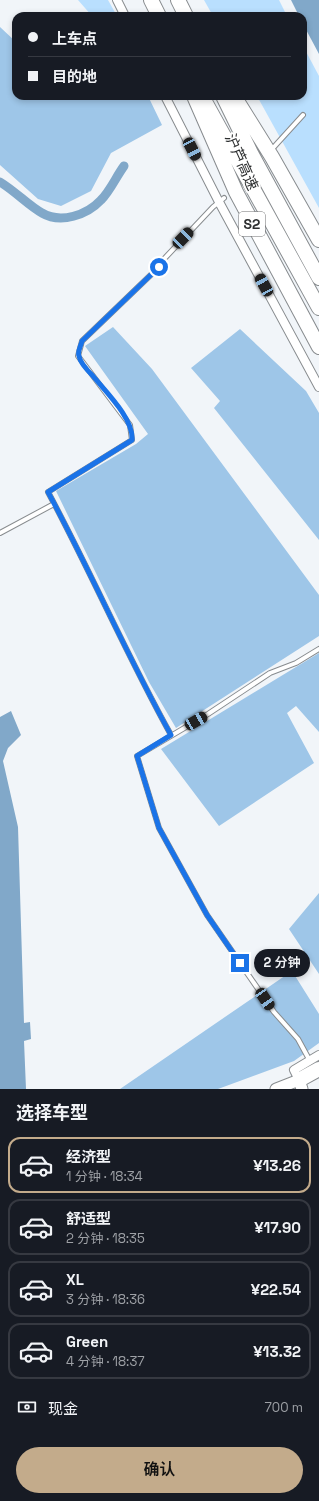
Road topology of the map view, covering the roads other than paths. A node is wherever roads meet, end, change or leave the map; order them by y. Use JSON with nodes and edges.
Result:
{"nodes":[{"id":1,"x":117,"y":0,"type":"edge"},
{"id":2,"x":151,"y":0,"type":"edge"},
{"id":3,"x":178,"y":0,"type":"edge"},
{"id":4,"x":122,"y":12,"type":"edge"},
{"id":5,"x":157,"y":12,"type":"edge"},
{"id":6,"x":184,"y":12,"type":"edge"},
{"id":7,"x":167,"y":100,"type":"edge"},
{"id":8,"x":196,"y":100,"type":"edge"},
{"id":9,"x":204,"y":100,"type":"edge"},
{"id":10,"x":225,"y":100,"type":"edge"},
{"id":11,"x":236,"y":100,"type":"edge"},
{"id":12,"x":303,"y":115,"type":"dead end"},
{"id":13,"x":273,"y":148,"type":"dead end"},
{"id":14,"x":221,"y":200,"type":"junction"},
{"id":15,"x":319,"y":240,"type":"edge"},
{"id":16,"x":319,"y":278,"type":"edge"},
{"id":17,"x":319,"y":308,"type":"edge"},
{"id":18,"x":319,"y":347,"type":"edge"},
{"id":19,"x":319,"y":387,"type":"edge"},
{"id":20,"x":54,"y":504,"type":"junction"},
{"id":21,"x":0,"y":533,"type":"edge"},
{"id":22,"x":319,"y":649,"type":"edge"},
{"id":23,"x":171,"y":735,"type":"junction"},
{"id":24,"x":319,"y":1055,"type":"edge"},
{"id":25,"x":315,"y":1065,"type":"edge"},
{"id":26,"x":300,"y":1084,"type":"edge"},
{"id":27,"x":276,"y":1089,"type":"edge"}],
"edges":[{"from":1,"to":4,"type":"street"},
{"from":2,"to":5,"type":"highway"},
{"from":3,"to":6,"type":"highway"},
{"from":7,"to":14,"type":"street"},
{"from":8,"to":18,"type":"highway","name":"沪芦高速","number":"S2"},
{"from":9,"to":17,"type":"highway","name":"沪芦高速","number":"S2"},
{"from":10,"to":16,"type":"highway","name":"沪芦高速","number":"S2"},
{"from":11,"to":15,"type":"highway","name":"沪芦高速"},
{"from":12,"to":13,"type":"lane"},
{"from":14,"to":19,"type":"street"},
{"from":14,"to":20,"type":"lane"},
{"from":20,"to":21,"type":"lane"},
{"from":20,"to":23,"type":"lane"},
{"from":22,"to":23,"type":"lane"},
{"from":23,"to":25,"type":"lane"},
{"from":24,"to":25,"type":"street"},
{"from":25,"to":26,"type":"highway"},
{"from":26,"to":27,"type":"main road"}]}
